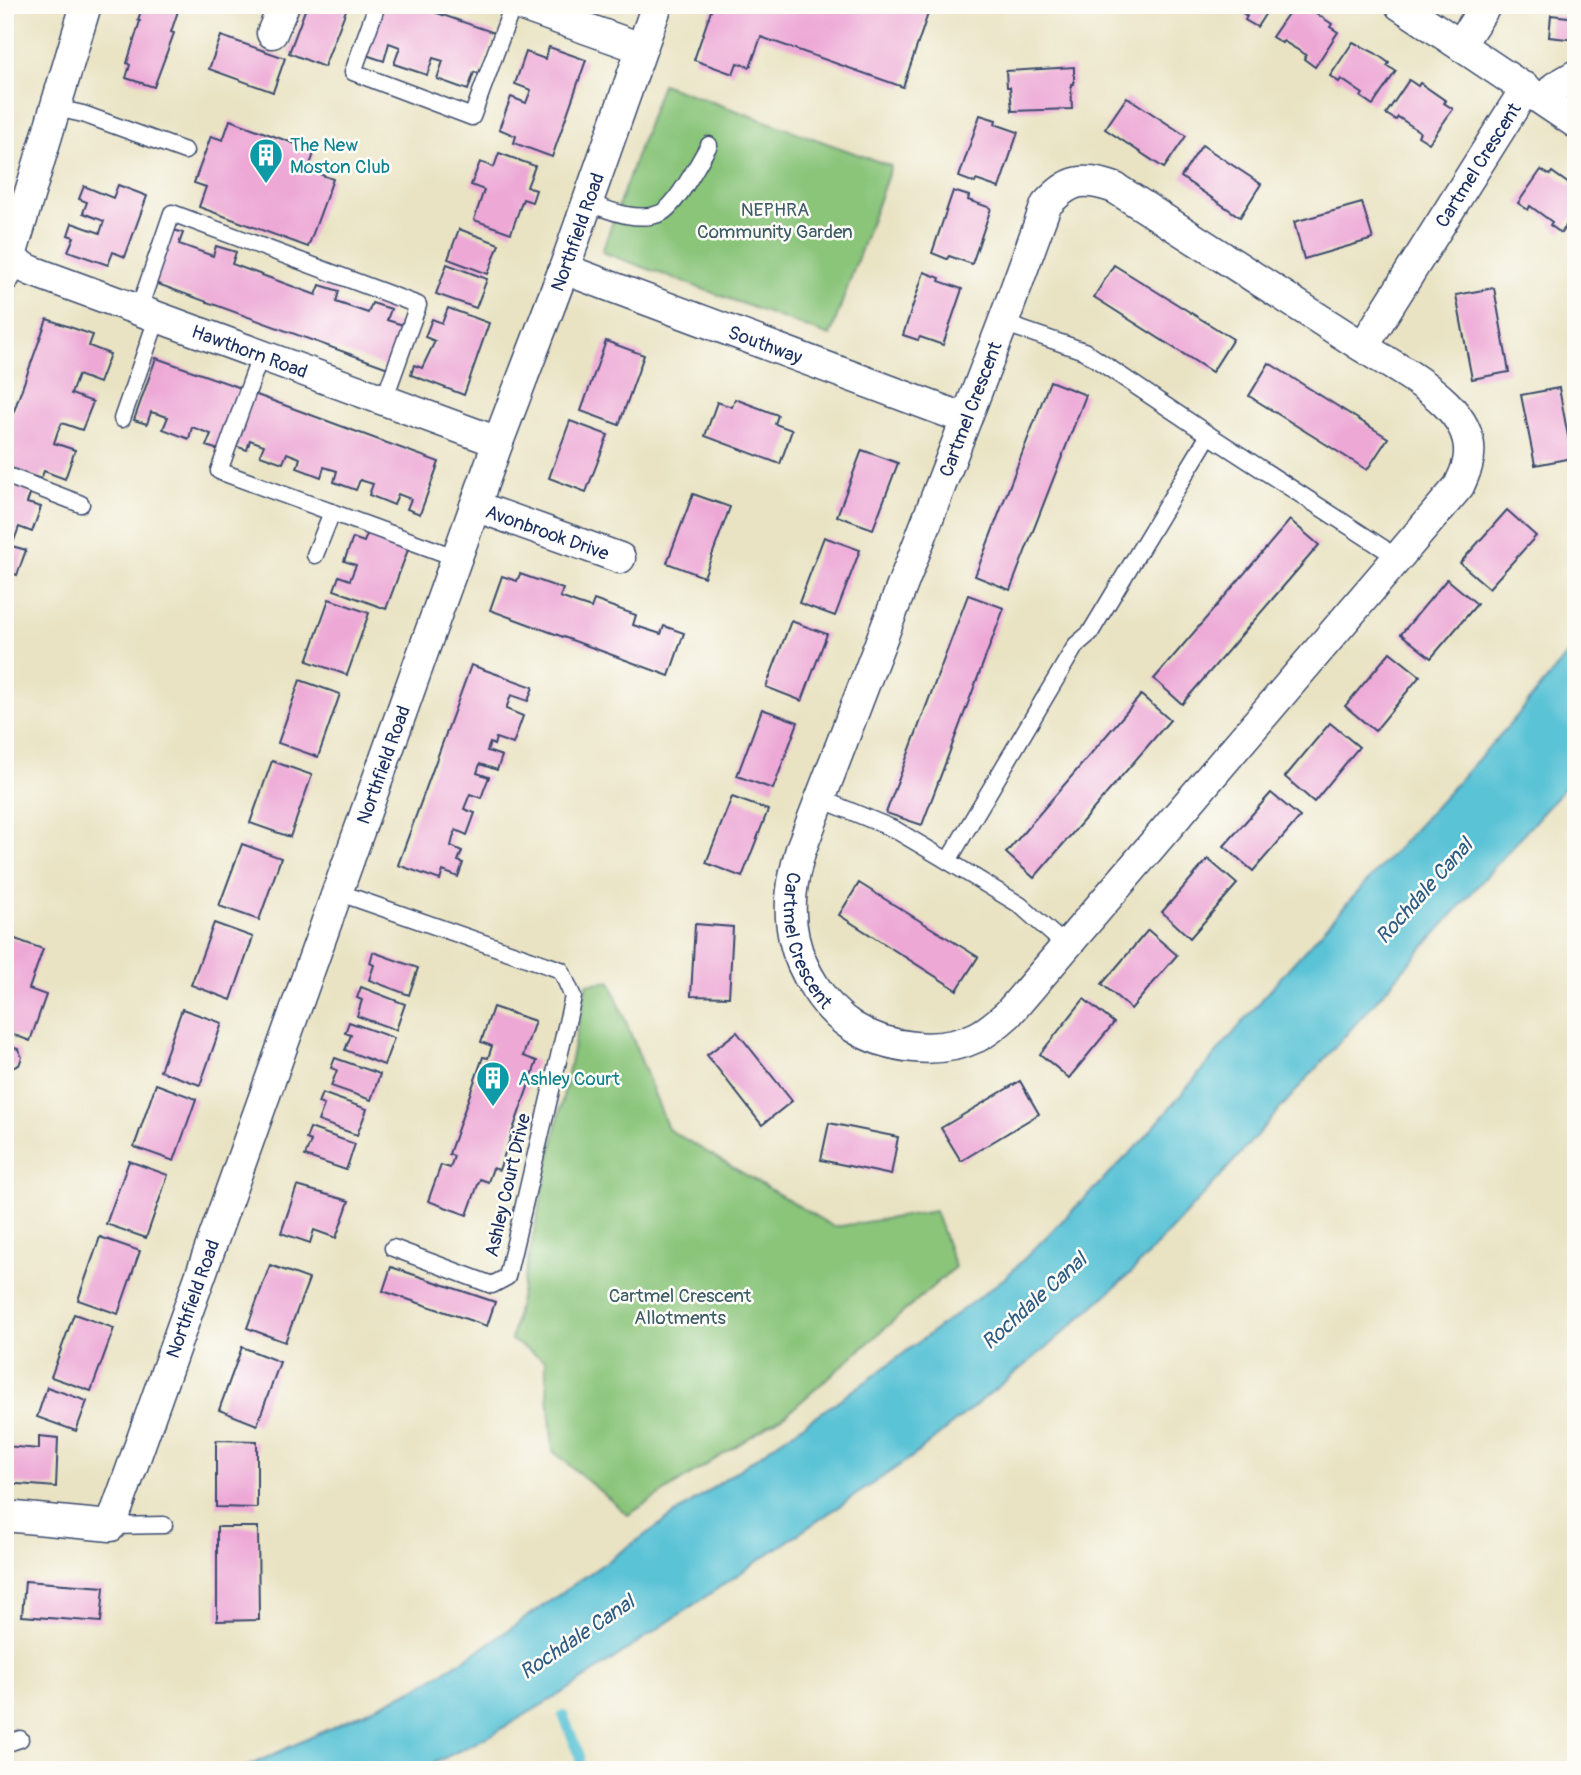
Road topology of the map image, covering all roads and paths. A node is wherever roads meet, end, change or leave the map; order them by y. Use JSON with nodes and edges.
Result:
{"nodes":[{"id":1,"x":86,"y":5,"type":"edge"},
{"id":2,"x":284,"y":5,"type":"edge"},
{"id":3,"x":377,"y":5,"type":"edge"},
{"id":4,"x":513,"y":5,"type":"edge"},
{"id":5,"x":520,"y":5,"type":"edge"},
{"id":6,"x":657,"y":5,"type":"edge"},
{"id":7,"x":1400,"y":5,"type":"edge"},
{"id":8,"x":1486,"y":5,"type":"edge"},
{"id":9,"x":272,"y":33,"type":"dead end"},
{"id":10,"x":1460,"y":45,"type":"junction"},
{"id":11,"x":641,"y":48,"type":"junction"},
{"id":12,"x":1576,"y":75,"type":"edge"},
{"id":13,"x":1535,"y":95,"type":"junction"},
{"id":14,"x":56,"y":108,"type":"junction"},
{"id":15,"x":1576,"y":123,"type":"edge"},
{"id":16,"x":709,"y":145,"type":"dead end"},
{"id":17,"x":185,"y":150,"type":"dead end"},
{"id":18,"x":586,"y":202,"type":"junction"},
{"id":19,"x":7,"y":265,"type":"edge"},
{"id":20,"x":564,"y":269,"type":"junction"},
{"id":21,"x":149,"y":313,"type":"junction"},
{"id":22,"x":1003,"y":323,"type":"junction"},
{"id":23,"x":1363,"y":347,"type":"junction"},
{"id":24,"x":261,"y":354,"type":"junction"},
{"id":25,"x":384,"y":400,"type":"junction"},
{"id":26,"x":122,"y":419,"type":"dead end"},
{"id":27,"x":966,"y":419,"type":"junction"},
{"id":28,"x":1209,"y":435,"type":"junction"},
{"id":29,"x":498,"y":442,"type":"junction"},
{"id":30,"x":5,"y":475,"type":"edge"},
{"id":31,"x":81,"y":504,"type":"dead end"},
{"id":32,"x":475,"y":506,"type":"junction"},
{"id":33,"x":332,"y":512,"type":"junction"},
{"id":34,"x":315,"y":555,"type":"dead end"},
{"id":35,"x":457,"y":558,"type":"junction"},
{"id":36,"x":620,"y":558,"type":"dead end"},
{"id":37,"x":1396,"y":559,"type":"junction"},
{"id":38,"x":821,"y":799,"type":"junction"},
{"id":39,"x":948,"y":860,"type":"junction"},
{"id":40,"x":337,"y":892,"type":"junction"},
{"id":41,"x":1066,"y":946,"type":"junction"},
{"id":42,"x":393,"y":1248,"type":"dead end"},
{"id":43,"x":5,"y":1516,"type":"edge"},
{"id":44,"x":164,"y":1525,"type":"dead end"},
{"id":45,"x":111,"y":1526,"type":"junction"}],
"edges":[{"from":1,"to":14,"type":"street"},
{"from":2,"to":9,"type":"street"},
{"from":3,"to":4,"type":"lane"},
{"from":5,"to":11,"type":"street"},
{"from":6,"to":11,"type":"street","name":"Northfield Road"},
{"from":7,"to":10,"type":"street"},
{"from":8,"to":10,"type":"street"},
{"from":10,"to":13,"type":"street"},
{"from":11,"to":18,"type":"street","name":"Northfield Road"},
{"from":12,"to":13,"type":"street","name":"Cartmel Crescent"},
{"from":13,"to":15,"type":"street"},
{"from":13,"to":23,"type":"street","name":"Cartmel Crescent"},
{"from":14,"to":17,"type":"lane"},
{"from":14,"to":19,"type":"street"},
{"from":16,"to":18,"type":"lane"},
{"from":18,"to":20,"type":"street","name":"Northfield Road"},
{"from":19,"to":21,"type":"street","name":"Hawthorn Road"},
{"from":20,"to":27,"type":"street","name":"Southway"},
{"from":20,"to":29,"type":"street","name":"Northfield Road"},
{"from":21,"to":24,"type":"street","name":"Hawthorn Road"},
{"from":21,"to":25,"type":"lane"},
{"from":21,"to":26,"type":"lane"},
{"from":22,"to":23,"type":"street","name":"Cartmel Crescent"},
{"from":22,"to":27,"type":"street","name":"Cartmel Crescent"},
{"from":22,"to":28,"type":"lane"},
{"from":23,"to":37,"type":"street","name":"Cartmel Crescent"},
{"from":24,"to":25,"type":"street","name":"Hawthorn Road"},
{"from":24,"to":33,"type":"lane"},
{"from":25,"to":29,"type":"street","name":"Hawthorn Road"},
{"from":27,"to":38,"type":"street","name":"Cartmel Crescent"},
{"from":28,"to":37,"type":"lane"},
{"from":28,"to":39,"type":"lane"},
{"from":29,"to":32,"type":"street","name":"Northfield Road"},
{"from":30,"to":31,"type":"lane"},
{"from":32,"to":35,"type":"street","name":"Northfield Road"},
{"from":32,"to":36,"type":"street","name":"Avonbrook Drive"},
{"from":33,"to":34,"type":"lane"},
{"from":33,"to":35,"type":"lane"},
{"from":35,"to":40,"type":"street","name":"Northfield Road"},
{"from":37,"to":41,"type":"street","name":"Cartmel Crescent"},
{"from":38,"to":39,"type":"lane"},
{"from":38,"to":41,"type":"street","name":"Cartmel Crescent"},
{"from":39,"to":41,"type":"lane"},
{"from":40,"to":42,"type":"lane","name":"Ashley Court Drive"},
{"from":40,"to":45,"type":"street","name":"Northfield Road"},
{"from":43,"to":45,"type":"street"},
{"from":44,"to":45,"type":"lane"}]}
